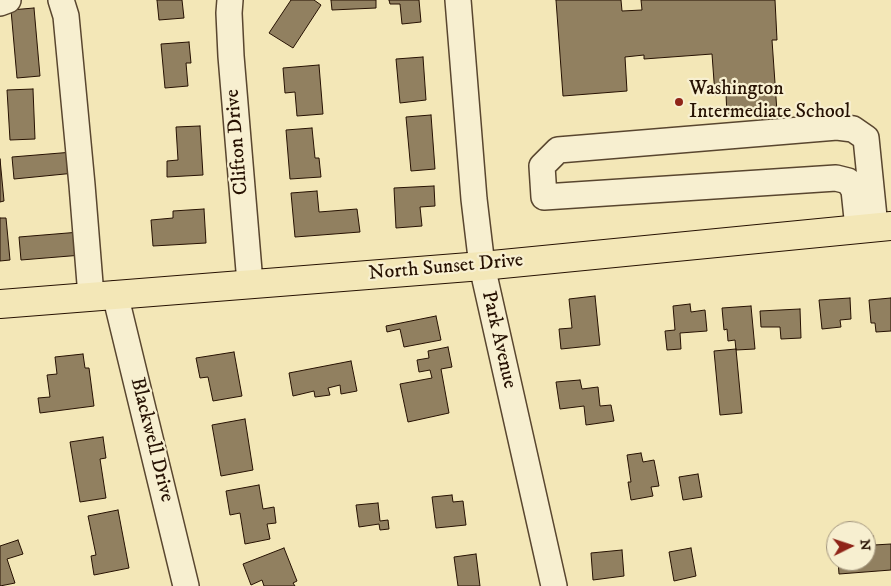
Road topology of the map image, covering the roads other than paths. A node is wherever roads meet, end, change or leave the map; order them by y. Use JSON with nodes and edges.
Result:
{"nodes":[{"id":1,"x":8,"y":0,"type":"edge"},
{"id":2,"x":61,"y":0,"type":"edge"},
{"id":3,"x":230,"y":0,"type":"edge"},
{"id":4,"x":458,"y":0,"type":"edge"},
{"id":5,"x":0,"y":3,"type":"edge"},
{"id":6,"x":875,"y":227,"type":"edge"},
{"id":7,"x":482,"y":266,"type":"junction"},
{"id":8,"x":250,"y":284,"type":"junction"},
{"id":9,"x":103,"y":295,"type":"junction"},
{"id":10,"x":0,"y":304,"type":"edge"},
{"id":11,"x":186,"y":586,"type":"edge"},
{"id":12,"x":554,"y":586,"type":"edge"}],
"edges":[{"from":1,"to":5,"type":"street"},
{"from":2,"to":9,"type":"street","name":"Blackwell Drive"},
{"from":3,"to":8,"type":"street","name":"Clifton Drive"},
{"from":4,"to":7,"type":"street","name":"Park Avenue"},
{"from":6,"to":6,"type":"street"},
{"from":6,"to":7,"type":"main road","name":"North Sunset Drive"},
{"from":7,"to":8,"type":"main road","name":"North Sunset Drive"},
{"from":7,"to":12,"type":"street","name":"Park Avenue"},
{"from":8,"to":9,"type":"main road","name":"North Sunset Drive"},
{"from":9,"to":10,"type":"main road","name":"North Sunset Drive"},
{"from":9,"to":11,"type":"street","name":"Blackwell Drive"}]}
